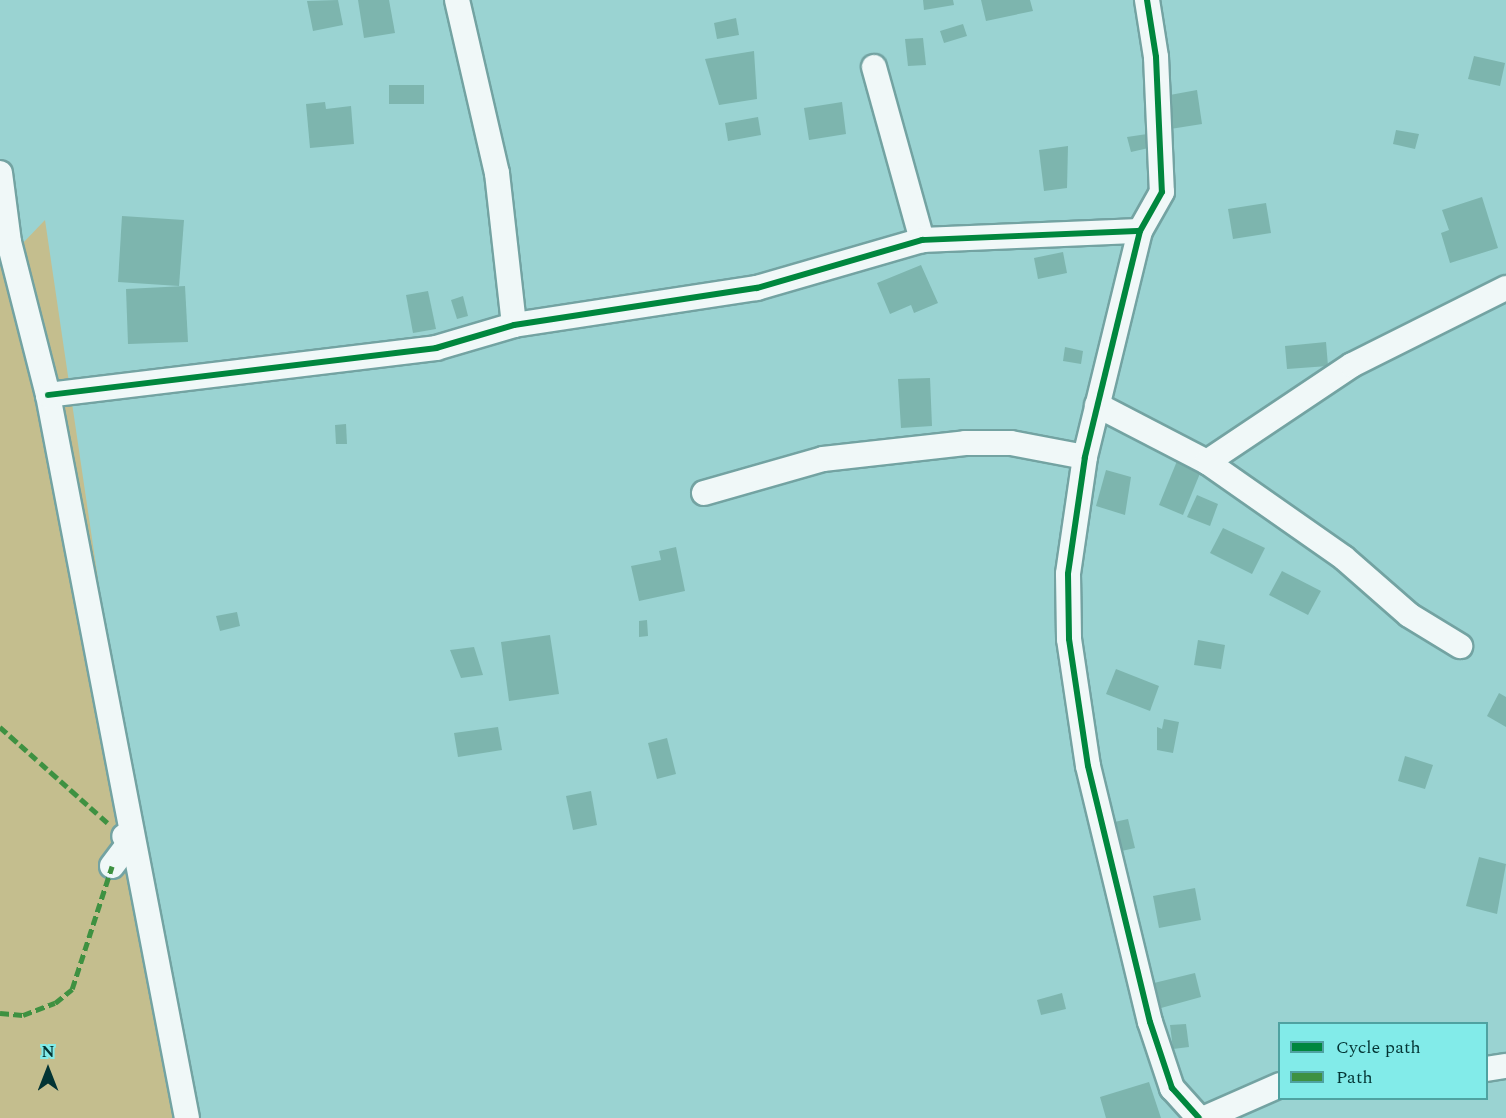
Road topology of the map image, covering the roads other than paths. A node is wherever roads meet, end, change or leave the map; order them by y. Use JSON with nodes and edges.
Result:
{"nodes":[{"id":1,"x":457,"y":0,"type":"edge"},
{"id":2,"x":1147,"y":0,"type":"edge"},
{"id":3,"x":874,"y":67,"type":"dead end"},
{"id":4,"x":0,"y":173,"type":"edge"},
{"id":5,"x":1140,"y":231,"type":"junction"},
{"id":6,"x":922,"y":240,"type":"junction"},
{"id":7,"x":5,"y":248,"type":"edge"},
{"id":8,"x":1506,"y":288,"type":"edge"},
{"id":9,"x":514,"y":325,"type":"junction"},
{"id":10,"x":48,"y":395,"type":"junction"},
{"id":11,"x":1098,"y":405,"type":"junction"},
{"id":12,"x":1085,"y":457,"type":"junction"},
{"id":13,"x":1207,"y":462,"type":"junction"},
{"id":14,"x":704,"y":493,"type":"dead end"},
{"id":15,"x":1460,"y":646,"type":"dead end"},
{"id":16,"x":110,"y":825,"type":"dead end"},
{"id":17,"x":130,"y":842,"type":"junction"},
{"id":18,"x":112,"y":866,"type":"dead end"},
{"id":19,"x":1506,"y":1066,"type":"edge"},
{"id":20,"x":1488,"y":1069,"type":"edge"},
{"id":21,"x":1278,"y":1086,"type":"edge"},
{"id":22,"x":186,"y":1118,"type":"edge"},
{"id":23,"x":1199,"y":1118,"type":"edge"},
{"id":24,"x":1205,"y":1118,"type":"edge"}],
"edges":[{"from":1,"to":9,"type":"street"},
{"from":2,"to":5,"type":"street"},
{"from":3,"to":6,"type":"street"},
{"from":4,"to":7,"type":"street"},
{"from":5,"to":6,"type":"street"},
{"from":5,"to":11,"type":"street"},
{"from":6,"to":9,"type":"street"},
{"from":7,"to":10,"type":"street"},
{"from":8,"to":13,"type":"street"},
{"from":9,"to":10,"type":"street"},
{"from":10,"to":17,"type":"street"},
{"from":11,"to":12,"type":"street"},
{"from":11,"to":13,"type":"street"},
{"from":12,"to":14,"type":"street"},
{"from":12,"to":23,"type":"street"},
{"from":13,"to":15,"type":"street"},
{"from":16,"to":17,"type":"street"},
{"from":17,"to":18,"type":"street"},
{"from":17,"to":22,"type":"street"},
{"from":19,"to":20,"type":"street"},
{"from":21,"to":24,"type":"street"}]}
